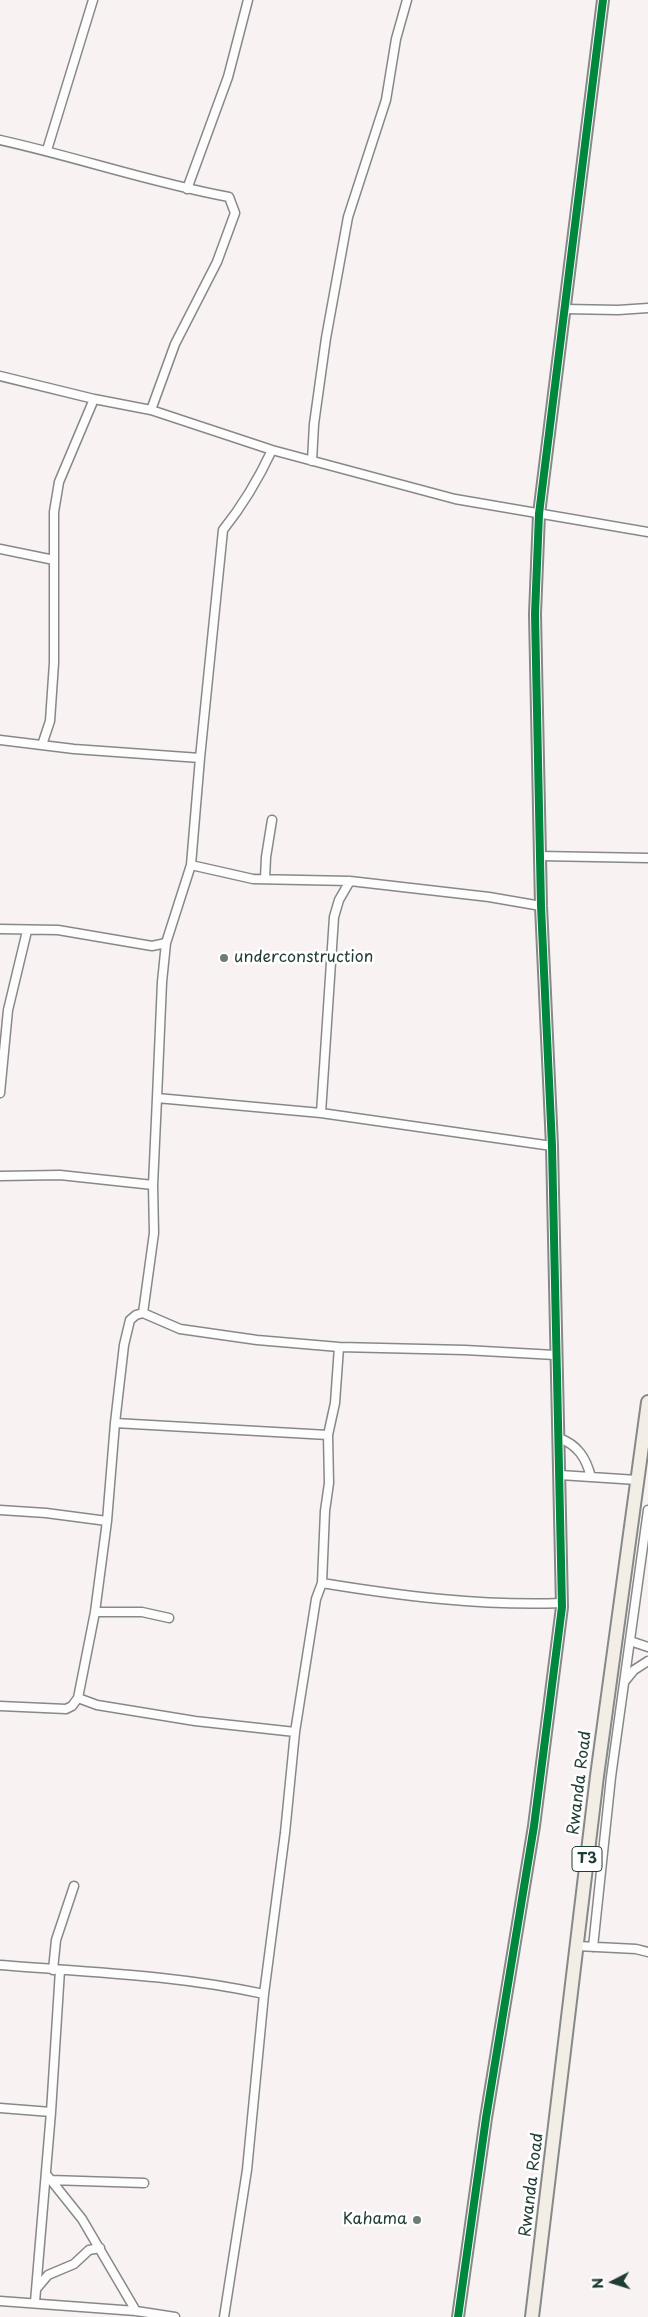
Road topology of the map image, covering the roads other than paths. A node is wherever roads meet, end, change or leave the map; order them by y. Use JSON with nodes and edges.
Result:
{"nodes":[{"id":1,"x":93,"y":0,"type":"edge"},
{"id":2,"x":248,"y":0,"type":"edge"},
{"id":3,"x":407,"y":0,"type":"edge"},
{"id":4,"x":603,"y":0,"type":"edge"},
{"id":5,"x":0,"y":140,"type":"edge"},
{"id":6,"x":48,"y":150,"type":"junction"},
{"id":7,"x":187,"y":189,"type":"junction"},
{"id":8,"x":648,"y":308,"type":"edge"},
{"id":9,"x":565,"y":309,"type":"junction"},
{"id":10,"x":0,"y":376,"type":"edge"},
{"id":11,"x":94,"y":399,"type":"junction"},
{"id":12,"x":151,"y":410,"type":"junction"},
{"id":13,"x":272,"y":450,"type":"junction"},
{"id":14,"x":312,"y":461,"type":"junction"},
{"id":15,"x":539,"y":514,"type":"junction"},
{"id":16,"x":648,"y":532,"type":"edge"},
{"id":17,"x":0,"y":549,"type":"edge"},
{"id":18,"x":54,"y":560,"type":"junction"},
{"id":19,"x":0,"y":740,"type":"edge"},
{"id":20,"x":42,"y":745,"type":"junction"},
{"id":21,"x":200,"y":758,"type":"junction"},
{"id":22,"x":272,"y":820,"type":"dead end"},
{"id":23,"x":540,"y":856,"type":"junction"},
{"id":24,"x":648,"y":858,"type":"edge"},
{"id":25,"x":191,"y":865,"type":"junction"},
{"id":26,"x":265,"y":879,"type":"junction"},
{"id":27,"x":350,"y":881,"type":"junction"},
{"id":28,"x":541,"y":906,"type":"junction"},
{"id":29,"x":0,"y":929,"type":"edge"},
{"id":30,"x":27,"y":931,"type":"junction"},
{"id":31,"x":166,"y":943,"type":"junction"},
{"id":32,"x":0,"y":1092,"type":"edge"},
{"id":33,"x":157,"y":1098,"type":"junction"},
{"id":34,"x":321,"y":1113,"type":"junction"},
{"id":35,"x":552,"y":1146,"type":"junction"},
{"id":36,"x":0,"y":1176,"type":"edge"},
{"id":37,"x":153,"y":1185,"type":"junction"},
{"id":38,"x":143,"y":1313,"type":"junction"},
{"id":39,"x":339,"y":1347,"type":"junction"},
{"id":40,"x":555,"y":1355,"type":"junction"},
{"id":41,"x":648,"y":1402,"type":"edge"},
{"id":42,"x":647,"y":1418,"type":"edge"},
{"id":43,"x":115,"y":1423,"type":"junction"},
{"id":44,"x":328,"y":1435,"type":"junction"},
{"id":45,"x":560,"y":1438,"type":"junction"},
{"id":46,"x":560,"y":1475,"type":"junction"},
{"id":47,"x":591,"y":1477,"type":"junction"},
{"id":48,"x":637,"y":1480,"type":"junction"},
{"id":49,"x":0,"y":1510,"type":"edge"},
{"id":50,"x":648,"y":1510,"type":"edge"},
{"id":51,"x":107,"y":1521,"type":"junction"},
{"id":52,"x":322,"y":1583,"type":"junction"},
{"id":53,"x":562,"y":1603,"type":"junction"},
{"id":54,"x":95,"y":1612,"type":"junction"},
{"id":55,"x":169,"y":1618,"type":"dead end"},
{"id":56,"x":630,"y":1641,"type":"junction"},
{"id":57,"x":648,"y":1647,"type":"edge"},
{"id":58,"x":648,"y":1661,"type":"edge"},
{"id":59,"x":625,"y":1681,"type":"junction"},
{"id":60,"x":78,"y":1698,"type":"junction"},
{"id":61,"x":0,"y":1706,"type":"edge"},
{"id":62,"x":295,"y":1732,"type":"junction"},
{"id":63,"x":74,"y":1886,"type":"dead end"},
{"id":64,"x":577,"y":1946,"type":"junction"},
{"id":65,"x":593,"y":1947,"type":"junction"},
{"id":66,"x":648,"y":1952,"type":"edge"},
{"id":67,"x":0,"y":1965,"type":"edge"},
{"id":68,"x":56,"y":1970,"type":"junction"},
{"id":69,"x":264,"y":1994,"type":"junction"},
{"id":70,"x":0,"y":2108,"type":"edge"},
{"id":71,"x":51,"y":2112,"type":"junction"},
{"id":72,"x":48,"y":2177,"type":"junction"},
{"id":73,"x":144,"y":2183,"type":"dead end"},
{"id":74,"x":100,"y":2248,"type":"junction"},
{"id":75,"x":37,"y":2288,"type":"junction"},
{"id":76,"x":0,"y":2301,"type":"edge"},
{"id":77,"x":35,"y":2302,"type":"junction"},
{"id":78,"x":136,"y":2311,"type":"junction"},
{"id":79,"x":175,"y":2317,"type":"edge"},
{"id":80,"x":224,"y":2317,"type":"edge"},
{"id":81,"x":458,"y":2317,"type":"edge"},
{"id":82,"x":532,"y":2317,"type":"edge"}],
"edges":[{"from":1,"to":6,"type":"street"},
{"from":2,"to":7,"type":"street"},
{"from":3,"to":14,"type":"street"},
{"from":4,"to":9,"type":"street"},
{"from":5,"to":6,"type":"street"},
{"from":6,"to":7,"type":"street"},
{"from":7,"to":12,"type":"street"},
{"from":8,"to":9,"type":"street"},
{"from":9,"to":15,"type":"street"},
{"from":10,"to":11,"type":"street"},
{"from":11,"to":12,"type":"street"},
{"from":11,"to":18,"type":"street"},
{"from":12,"to":13,"type":"street"},
{"from":13,"to":14,"type":"street"},
{"from":13,"to":21,"type":"street"},
{"from":14,"to":15,"type":"street"},
{"from":15,"to":16,"type":"street"},
{"from":15,"to":23,"type":"street"},
{"from":17,"to":18,"type":"street"},
{"from":18,"to":20,"type":"street"},
{"from":19,"to":20,"type":"street"},
{"from":20,"to":21,"type":"street"},
{"from":21,"to":25,"type":"street"},
{"from":22,"to":26,"type":"street"},
{"from":23,"to":24,"type":"street"},
{"from":23,"to":28,"type":"street"},
{"from":25,"to":26,"type":"street"},
{"from":25,"to":31,"type":"street"},
{"from":26,"to":27,"type":"street"},
{"from":27,"to":28,"type":"street"},
{"from":27,"to":34,"type":"street"},
{"from":28,"to":35,"type":"street"},
{"from":29,"to":30,"type":"street"},
{"from":30,"to":31,"type":"street"},
{"from":30,"to":32,"type":"street"},
{"from":31,"to":33,"type":"street"},
{"from":33,"to":34,"type":"street"},
{"from":33,"to":37,"type":"street"},
{"from":34,"to":35,"type":"street"},
{"from":35,"to":40,"type":"street"},
{"from":36,"to":37,"type":"street"},
{"from":37,"to":38,"type":"street"},
{"from":38,"to":39,"type":"street"},
{"from":38,"to":43,"type":"street"},
{"from":39,"to":40,"type":"street"},
{"from":39,"to":44,"type":"street"},
{"from":40,"to":45,"type":"street"},
{"from":41,"to":42,"type":"highway","name":"Rwanda Road","number":"T3"},
{"from":42,"to":48,"type":"highway","name":"Rwanda Road","number":"T3"},
{"from":43,"to":44,"type":"street"},
{"from":43,"to":51,"type":"street"},
{"from":44,"to":52,"type":"street"},
{"from":45,"to":46,"type":"street"},
{"from":45,"to":47,"type":"street"},
{"from":46,"to":47,"type":"street"},
{"from":46,"to":53,"type":"street"},
{"from":47,"to":48,"type":"street"},
{"from":48,"to":64,"type":"highway","name":"Rwanda Road","number":"T3"},
{"from":49,"to":51,"type":"street"},
{"from":50,"to":56,"type":"street"},
{"from":51,"to":54,"type":"street"},
{"from":52,"to":53,"type":"street"},
{"from":52,"to":62,"type":"street"},
{"from":53,"to":81,"type":"street"},
{"from":54,"to":55,"type":"street"},
{"from":54,"to":60,"type":"street"},
{"from":56,"to":57,"type":"street"},
{"from":56,"to":59,"type":"street"},
{"from":58,"to":59,"type":"street"},
{"from":59,"to":65,"type":"street"},
{"from":60,"to":61,"type":"street"},
{"from":60,"to":62,"type":"street"},
{"from":62,"to":69,"type":"street"},
{"from":63,"to":68,"type":"street"},
{"from":64,"to":65,"type":"street"},
{"from":64,"to":82,"type":"highway","name":"Rwanda Road","number":"T3"},
{"from":65,"to":66,"type":"street"},
{"from":67,"to":68,"type":"street"},
{"from":68,"to":69,"type":"street"},
{"from":68,"to":71,"type":"street"},
{"from":69,"to":80,"type":"street"},
{"from":70,"to":71,"type":"street"},
{"from":71,"to":72,"type":"street"},
{"from":72,"to":73,"type":"street"},
{"from":72,"to":74,"type":"street"},
{"from":72,"to":75,"type":"street"},
{"from":74,"to":75,"type":"street"},
{"from":74,"to":78,"type":"street"},
{"from":75,"to":77,"type":"street"},
{"from":76,"to":77,"type":"street"},
{"from":77,"to":78,"type":"street"},
{"from":78,"to":79,"type":"street"}]}
